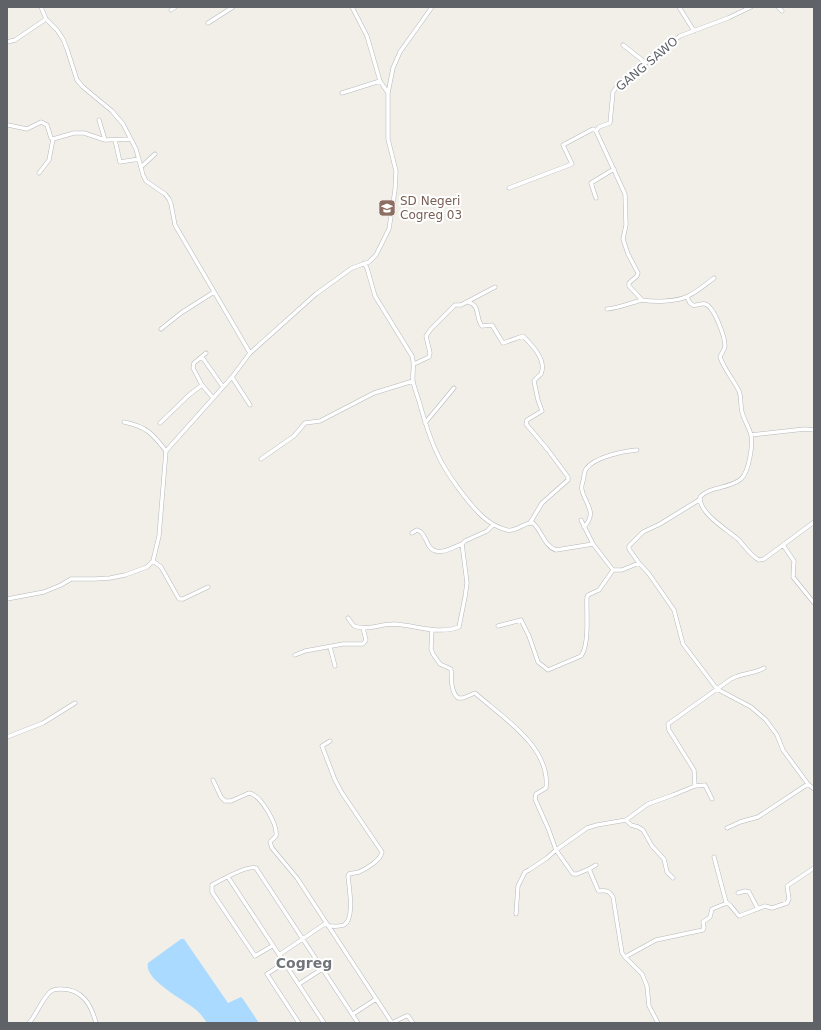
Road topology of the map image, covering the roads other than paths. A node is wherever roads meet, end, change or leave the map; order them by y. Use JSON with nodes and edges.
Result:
{"nodes":[{"id":1,"x":41,"y":7,"type":"edge"},
{"id":2,"x":175,"y":7,"type":"edge"},
{"id":3,"x":233,"y":7,"type":"edge"},
{"id":4,"x":352,"y":7,"type":"edge"},
{"id":5,"x":432,"y":7,"type":"edge"},
{"id":6,"x":679,"y":7,"type":"edge"},
{"id":7,"x":751,"y":7,"type":"edge"},
{"id":8,"x":778,"y":7,"type":"edge"},
{"id":9,"x":171,"y":10,"type":"dead end"},
{"id":10,"x":782,"y":11,"type":"dead end"},
{"id":11,"x":46,"y":19,"type":"junction"},
{"id":12,"x":208,"y":23,"type":"dead end"},
{"id":13,"x":694,"y":31,"type":"junction"},
{"id":14,"x":7,"y":42,"type":"edge"},
{"id":15,"x":623,"y":45,"type":"dead end"},
{"id":16,"x":646,"y":63,"type":"junction"},
{"id":17,"x":380,"y":81,"type":"junction"},
{"id":18,"x":342,"y":93,"type":"dead end"},
{"id":19,"x":388,"y":93,"type":"junction"},
{"id":20,"x":99,"y":120,"type":"dead end"},
{"id":21,"x":8,"y":125,"type":"edge"},
{"id":22,"x":596,"y":130,"type":"junction"},
{"id":23,"x":53,"y":139,"type":"junction"},
{"id":24,"x":105,"y":140,"type":"junction"},
{"id":25,"x":115,"y":140,"type":"junction"},
{"id":26,"x":130,"y":140,"type":"junction"},
{"id":27,"x":155,"y":154,"type":"dead end"},
{"id":28,"x":139,"y":159,"type":"junction"},
{"id":29,"x":141,"y":167,"type":"junction"},
{"id":30,"x":614,"y":169,"type":"junction"},
{"id":31,"x":39,"y":173,"type":"dead end"},
{"id":32,"x":509,"y":188,"type":"dead end"},
{"id":33,"x":596,"y":198,"type":"dead end"},
{"id":34,"x":364,"y":263,"type":"junction"},
{"id":35,"x":714,"y":278,"type":"dead end"},
{"id":36,"x":495,"y":287,"type":"dead end"},
{"id":37,"x":214,"y":292,"type":"junction"},
{"id":38,"x":688,"y":297,"type":"junction"},
{"id":39,"x":642,"y":300,"type":"junction"},
{"id":40,"x":468,"y":302,"type":"junction"},
{"id":41,"x":607,"y":309,"type":"dead end"},
{"id":42,"x":161,"y":328,"type":"dead end"},
{"id":43,"x":206,"y":352,"type":"dead end"},
{"id":44,"x":250,"y":353,"type":"junction"},
{"id":45,"x":202,"y":357,"type":"junction"},
{"id":46,"x":414,"y":364,"type":"junction"},
{"id":47,"x":232,"y":377,"type":"junction"},
{"id":48,"x":413,"y":381,"type":"junction"},
{"id":49,"x":202,"y":385,"type":"junction"},
{"id":50,"x":223,"y":387,"type":"junction"},
{"id":51,"x":454,"y":388,"type":"dead end"},
{"id":52,"x":213,"y":398,"type":"junction"},
{"id":53,"x":250,"y":406,"type":"dead end"},
{"id":54,"x":124,"y":422,"type":"dead end"},
{"id":55,"x":160,"y":423,"type":"dead end"},
{"id":56,"x":425,"y":423,"type":"junction"},
{"id":57,"x":814,"y":430,"type":"edge"},
{"id":58,"x":751,"y":435,"type":"junction"},
{"id":59,"x":638,"y":450,"type":"dead end"},
{"id":60,"x":166,"y":451,"type":"junction"},
{"id":61,"x":262,"y":459,"type":"dead end"},
{"id":62,"x":700,"y":500,"type":"junction"},
{"id":63,"x":581,"y":520,"type":"dead end"},
{"id":64,"x":814,"y":522,"type":"edge"},
{"id":65,"x":530,"y":523,"type":"junction"},
{"id":66,"x":493,"y":525,"type":"junction"},
{"id":67,"x":584,"y":527,"type":"junction"},
{"id":68,"x":412,"y":533,"type":"dead end"},
{"id":69,"x":462,"y":544,"type":"junction"},
{"id":70,"x":593,"y":544,"type":"junction"},
{"id":71,"x":783,"y":545,"type":"junction"},
{"id":72,"x":152,"y":561,"type":"junction"},
{"id":73,"x":639,"y":563,"type":"junction"},
{"id":74,"x":613,"y":570,"type":"junction"},
{"id":75,"x":208,"y":587,"type":"dead end"},
{"id":76,"x":7,"y":600,"type":"edge"},
{"id":77,"x":814,"y":603,"type":"edge"},
{"id":78,"x":348,"y":618,"type":"dead end"},
{"id":79,"x":498,"y":626,"type":"dead end"},
{"id":80,"x":363,"y":628,"type":"junction"},
{"id":81,"x":432,"y":630,"type":"junction"},
{"id":82,"x":330,"y":647,"type":"junction"},
{"id":83,"x":295,"y":655,"type":"dead end"},
{"id":84,"x":335,"y":666,"type":"dead end"},
{"id":85,"x":764,"y":668,"type":"dead end"},
{"id":86,"x":717,"y":690,"type":"junction"},
{"id":87,"x":75,"y":704,"type":"dead end"},
{"id":88,"x":7,"y":737,"type":"edge"},
{"id":89,"x":330,"y":741,"type":"dead end"},
{"id":90,"x":213,"y":780,"type":"dead end"},
{"id":91,"x":808,"y":784,"type":"junction"},
{"id":92,"x":695,"y":786,"type":"junction"},
{"id":93,"x":814,"y":789,"type":"edge"},
{"id":94,"x":712,"y":799,"type":"dead end"},
{"id":95,"x":626,"y":820,"type":"junction"},
{"id":96,"x":727,"y":828,"type":"dead end"},
{"id":97,"x":556,"y":850,"type":"junction"},
{"id":98,"x":714,"y":857,"type":"dead end"},
{"id":99,"x":596,"y":864,"type":"dead end"},
{"id":100,"x":814,"y":868,"type":"edge"},
{"id":101,"x":589,"y":869,"type":"junction"},
{"id":102,"x":228,"y":877,"type":"junction"},
{"id":103,"x":673,"y":878,"type":"dead end"},
{"id":104,"x":738,"y":893,"type":"dead end"},
{"id":105,"x":727,"y":903,"type":"junction"},
{"id":106,"x":758,"y":909,"type":"junction"},
{"id":107,"x":516,"y":914,"type":"dead end"},
{"id":108,"x":327,"y":925,"type":"junction"},
{"id":109,"x":302,"y":939,"type":"junction"},
{"id":110,"x":272,"y":946,"type":"junction"},
{"id":111,"x":278,"y":955,"type":"junction"},
{"id":112,"x":625,"y":957,"type":"junction"},
{"id":113,"x":284,"y":963,"type":"junction"},
{"id":114,"x":322,"y":969,"type":"junction"},
{"id":115,"x":299,"y":984,"type":"junction"},
{"id":116,"x":376,"y":999,"type":"junction"},
{"id":117,"x":353,"y":1014,"type":"junction"},
{"id":118,"x":29,"y":1023,"type":"edge"},
{"id":119,"x":96,"y":1023,"type":"edge"},
{"id":120,"x":299,"y":1023,"type":"edge"},
{"id":121,"x":324,"y":1023,"type":"edge"},
{"id":122,"x":358,"y":1023,"type":"edge"},
{"id":123,"x":392,"y":1023,"type":"edge"},
{"id":124,"x":413,"y":1023,"type":"edge"},
{"id":125,"x":658,"y":1023,"type":"edge"}],
"edges":[{"from":1,"to":11,"type":"street"},
{"from":2,"to":9,"type":"street"},
{"from":3,"to":12,"type":"street"},
{"from":4,"to":17,"type":"street"},
{"from":5,"to":19,"type":"street"},
{"from":6,"to":13,"type":"street"},
{"from":7,"to":13,"type":"street","name":"GANG SAWO"},
{"from":8,"to":10,"type":"street"},
{"from":11,"to":14,"type":"street"},
{"from":11,"to":26,"type":"street"},
{"from":13,"to":16,"type":"street","name":"GANG SAWO"},
{"from":15,"to":16,"type":"street"},
{"from":16,"to":22,"type":"street","name":"GANG SAWO"},
{"from":17,"to":18,"type":"street"},
{"from":17,"to":19,"type":"street"},
{"from":19,"to":34,"type":"street"},
{"from":20,"to":24,"type":"street"},
{"from":21,"to":23,"type":"street"},
{"from":22,"to":30,"type":"street"},
{"from":22,"to":32,"type":"street"},
{"from":23,"to":24,"type":"street"},
{"from":23,"to":31,"type":"street"},
{"from":24,"to":25,"type":"street"},
{"from":25,"to":26,"type":"street"},
{"from":25,"to":28,"type":"street"},
{"from":26,"to":28,"type":"street"},
{"from":27,"to":29,"type":"street"},
{"from":28,"to":29,"type":"street"},
{"from":29,"to":37,"type":"street"},
{"from":30,"to":33,"type":"street"},
{"from":30,"to":39,"type":"street"},
{"from":34,"to":44,"type":"street"},
{"from":34,"to":46,"type":"street"},
{"from":35,"to":38,"type":"street"},
{"from":36,"to":40,"type":"street"},
{"from":37,"to":42,"type":"street"},
{"from":37,"to":44,"type":"street"},
{"from":38,"to":39,"type":"street"},
{"from":38,"to":58,"type":"street"},
{"from":39,"to":41,"type":"street"},
{"from":40,"to":46,"type":"street"},
{"from":40,"to":65,"type":"street"},
{"from":43,"to":45,"type":"street"},
{"from":44,"to":47,"type":"street"},
{"from":45,"to":49,"type":"street"},
{"from":45,"to":50,"type":"street"},
{"from":46,"to":48,"type":"street"},
{"from":47,"to":50,"type":"street"},
{"from":47,"to":53,"type":"street"},
{"from":48,"to":56,"type":"street"},
{"from":48,"to":61,"type":"street"},
{"from":49,"to":52,"type":"street"},
{"from":49,"to":55,"type":"street"},
{"from":50,"to":52,"type":"street"},
{"from":51,"to":56,"type":"street"},
{"from":52,"to":60,"type":"street"},
{"from":54,"to":60,"type":"street"},
{"from":56,"to":66,"type":"street"},
{"from":57,"to":58,"type":"street"},
{"from":58,"to":62,"type":"street"},
{"from":59,"to":67,"type":"street"},
{"from":60,"to":72,"type":"street"},
{"from":62,"to":71,"type":"street"},
{"from":62,"to":73,"type":"street"},
{"from":63,"to":67,"type":"street"},
{"from":64,"to":71,"type":"street"},
{"from":65,"to":66,"type":"street"},
{"from":65,"to":70,"type":"street"},
{"from":66,"to":69,"type":"street"},
{"from":67,"to":70,"type":"street"},
{"from":68,"to":69,"type":"street"},
{"from":69,"to":81,"type":"street"},
{"from":70,"to":74,"type":"street"},
{"from":71,"to":77,"type":"street"},
{"from":72,"to":75,"type":"street"},
{"from":72,"to":76,"type":"street"},
{"from":73,"to":74,"type":"street"},
{"from":73,"to":86,"type":"street"},
{"from":74,"to":79,"type":"street"},
{"from":78,"to":80,"type":"street"},
{"from":80,"to":81,"type":"street"},
{"from":80,"to":82,"type":"street"},
{"from":81,"to":97,"type":"street"},
{"from":82,"to":83,"type":"street"},
{"from":82,"to":84,"type":"street"},
{"from":85,"to":86,"type":"street"},
{"from":86,"to":91,"type":"street"},
{"from":86,"to":92,"type":"street"},
{"from":87,"to":88,"type":"street"},
{"from":89,"to":108,"type":"street"},
{"from":90,"to":108,"type":"street"},
{"from":91,"to":93,"type":"street"},
{"from":91,"to":96,"type":"street"},
{"from":92,"to":94,"type":"street"},
{"from":92,"to":95,"type":"street"},
{"from":95,"to":97,"type":"street"},
{"from":95,"to":103,"type":"street"},
{"from":97,"to":101,"type":"street"},
{"from":97,"to":107,"type":"street"},
{"from":98,"to":105,"type":"street"},
{"from":99,"to":101,"type":"street"},
{"from":100,"to":106,"type":"street"},
{"from":101,"to":112,"type":"street"},
{"from":102,"to":109,"type":"street"},
{"from":102,"to":110,"type":"street"},
{"from":102,"to":110,"type":"street"},
{"from":104,"to":106,"type":"street"},
{"from":105,"to":106,"type":"street"},
{"from":105,"to":112,"type":"street"},
{"from":108,"to":109,"type":"street"},
{"from":108,"to":116,"type":"street"},
{"from":109,"to":111,"type":"street"},
{"from":109,"to":114,"type":"street"},
{"from":110,"to":111,"type":"street"},
{"from":111,"to":113,"type":"street"},
{"from":112,"to":125,"type":"street"},
{"from":113,"to":115,"type":"street"},
{"from":113,"to":120,"type":"street"},
{"from":114,"to":115,"type":"street"},
{"from":114,"to":117,"type":"street"},
{"from":115,"to":121,"type":"street"},
{"from":116,"to":117,"type":"street"},
{"from":116,"to":123,"type":"street"},
{"from":117,"to":122,"type":"street"},
{"from":118,"to":119,"type":"street"},
{"from":123,"to":124,"type":"street"}]}
